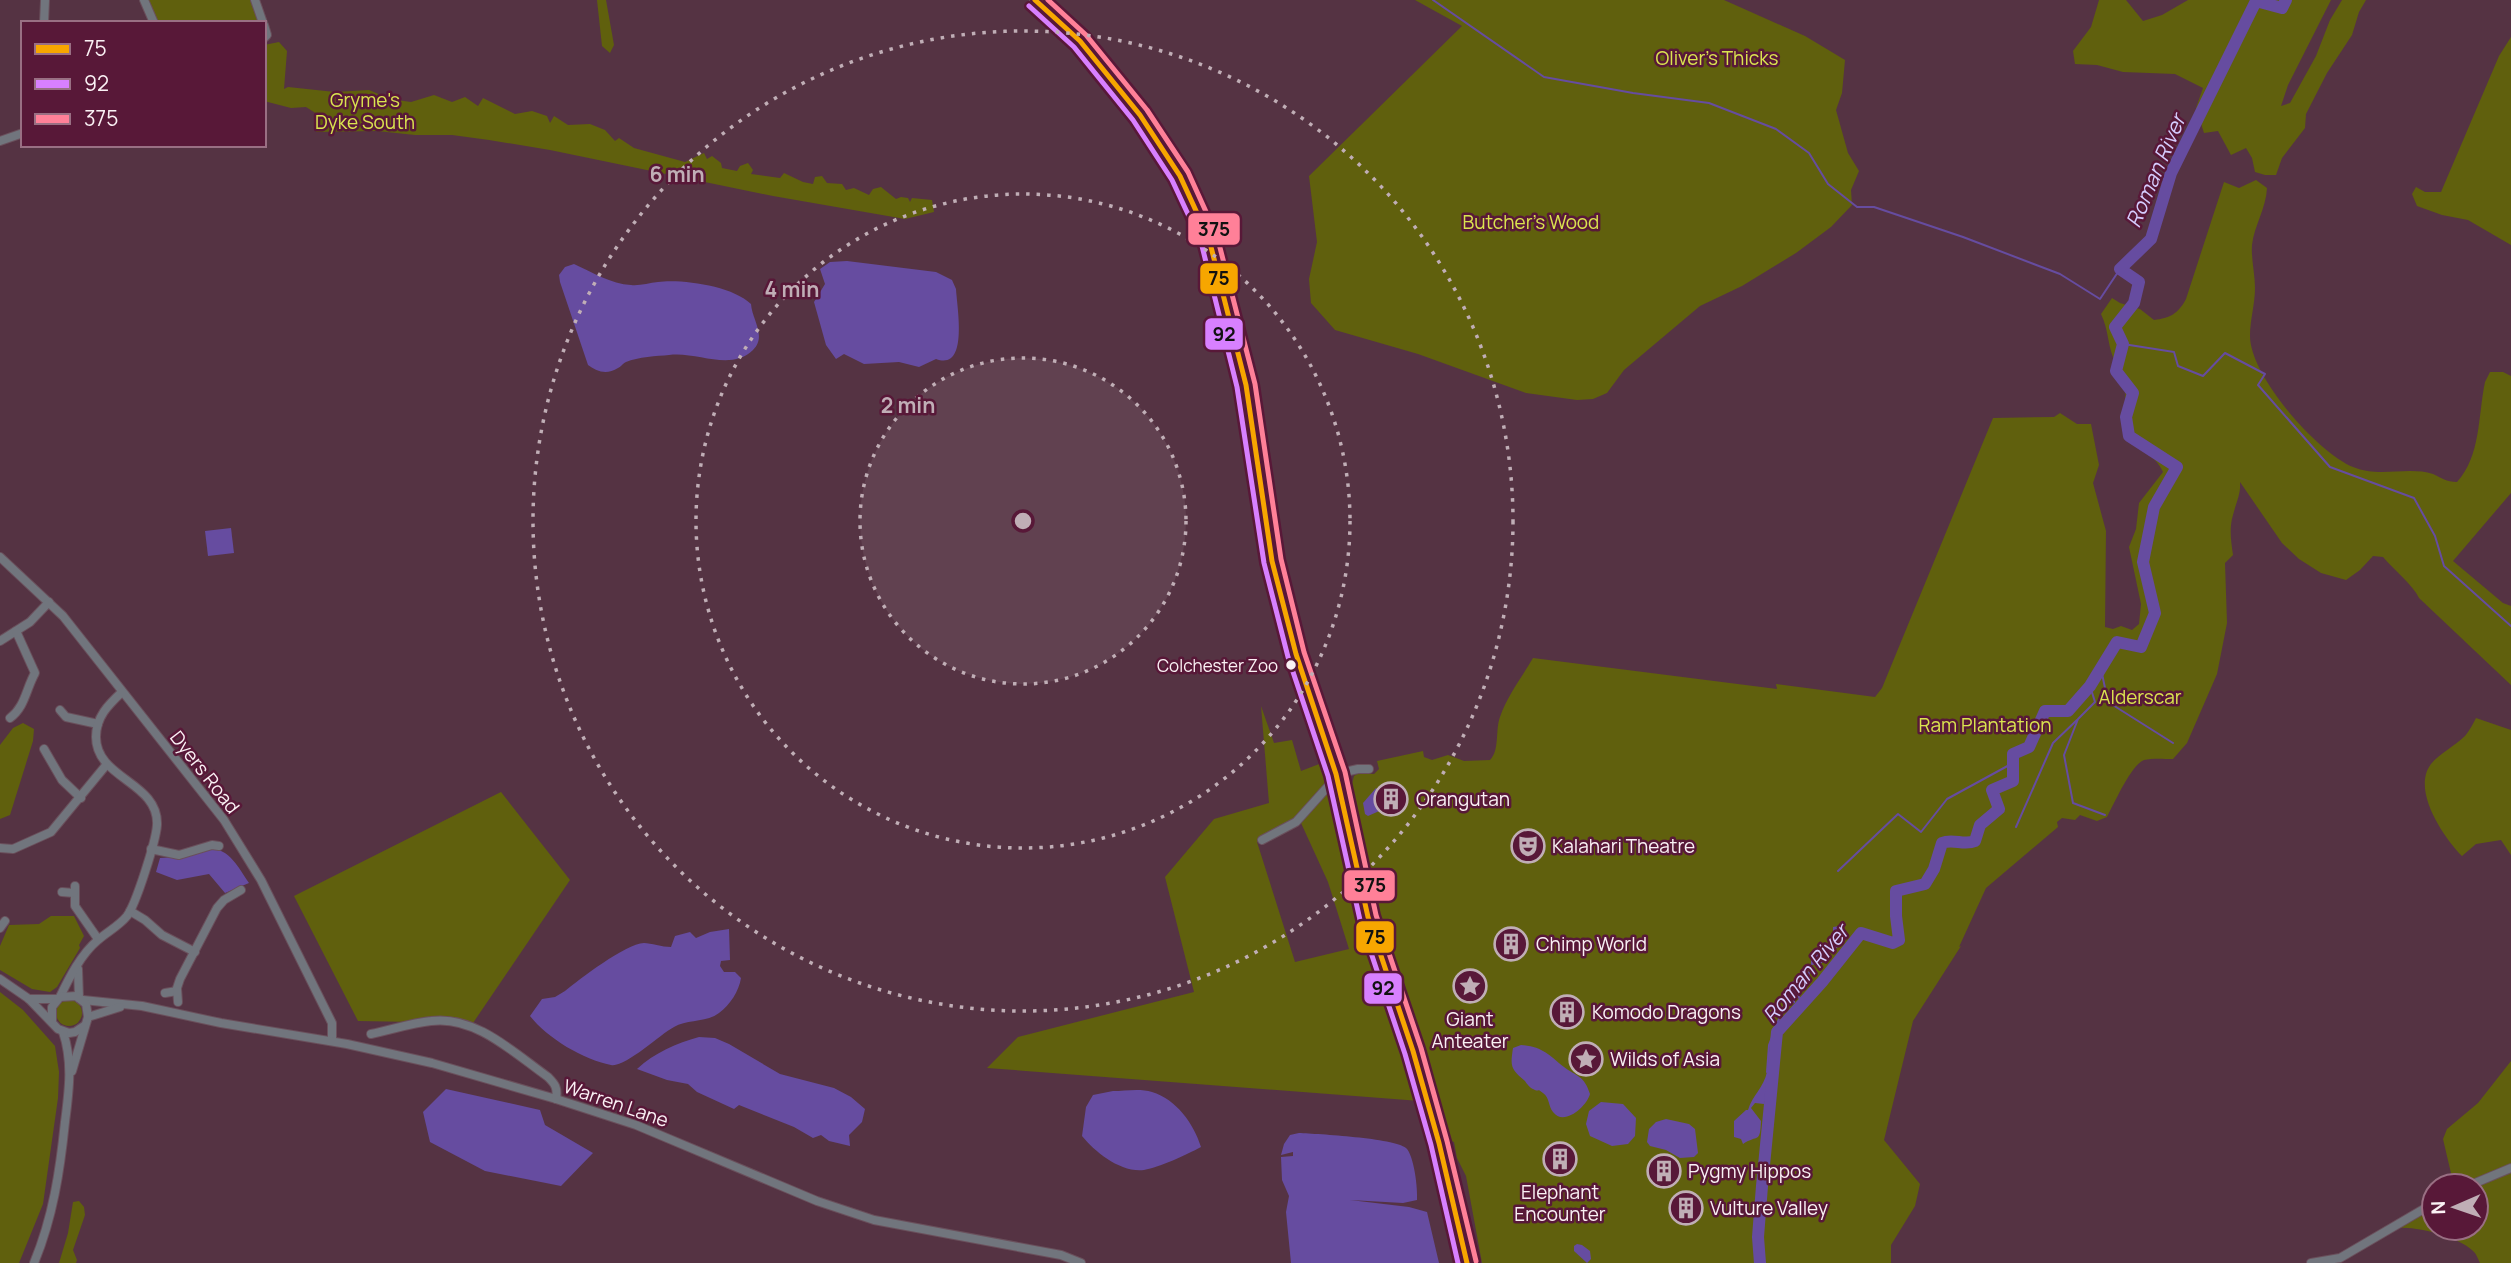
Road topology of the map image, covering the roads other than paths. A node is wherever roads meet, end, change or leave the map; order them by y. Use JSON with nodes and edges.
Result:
{"nodes":[{"id":1,"x":45,"y":0,"type":"edge"},
{"id":2,"x":144,"y":0,"type":"edge"},
{"id":3,"x":255,"y":0,"type":"edge"},
{"id":4,"x":1035,"y":0,"type":"edge"},
{"id":5,"x":44,"y":21,"type":"edge"},
{"id":6,"x":153,"y":21,"type":"edge"},
{"id":7,"x":263,"y":21,"type":"edge"},
{"id":8,"x":21,"y":134,"type":"edge"},
{"id":9,"x":0,"y":141,"type":"edge"},
{"id":10,"x":0,"y":556,"type":"edge"},
{"id":11,"x":49,"y":602,"type":"junction"},
{"id":12,"x":16,"y":631,"type":"junction"},
{"id":13,"x":0,"y":641,"type":"edge"},
{"id":14,"x":122,"y":692,"type":"junction"},
{"id":15,"x":60,"y":710,"type":"dead end"},
{"id":16,"x":10,"y":718,"type":"dead end"},
{"id":17,"x":98,"y":724,"type":"junction"},
{"id":18,"x":44,"y":749,"type":"dead end"},
{"id":19,"x":107,"y":765,"type":"junction"},
{"id":20,"x":1369,"y":769,"type":"dead end"},
{"id":21,"x":1337,"y":777,"type":"junction"},
{"id":22,"x":81,"y":798,"type":"junction"},
{"id":23,"x":1262,"y":840,"type":"dead end"},
{"id":24,"x":219,"y":846,"type":"dead end"},
{"id":25,"x":0,"y":848,"type":"edge"},
{"id":26,"x":151,"y":849,"type":"junction"},
{"id":27,"x":241,"y":890,"type":"dead end"},
{"id":28,"x":62,"y":892,"type":"dead end"},
{"id":29,"x":130,"y":911,"type":"junction"},
{"id":30,"x":98,"y":939,"type":"junction"},
{"id":31,"x":195,"y":952,"type":"junction"},
{"id":32,"x":78,"y":966,"type":"junction"},
{"id":33,"x":0,"y":979,"type":"edge"},
{"id":34,"x":177,"y":991,"type":"junction"},
{"id":35,"x":164,"y":993,"type":"dead end"},
{"id":36,"x":59,"y":998,"type":"junction"},
{"id":37,"x":29,"y":999,"type":"junction"},
{"id":38,"x":81,"y":999,"type":"junction"},
{"id":39,"x":178,"y":1002,"type":"dead end"},
{"id":40,"x":130,"y":1005,"type":"junction"},
{"id":41,"x":52,"y":1021,"type":"junction"},
{"id":42,"x":87,"y":1021,"type":"junction"},
{"id":43,"x":63,"y":1032,"type":"junction"},
{"id":44,"x":371,"y":1034,"type":"dead end"},
{"id":45,"x":332,"y":1041,"type":"junction"},
{"id":46,"x":70,"y":1077,"type":"junction"},
{"id":47,"x":556,"y":1099,"type":"junction"},
{"id":48,"x":2511,"y":1168,"type":"edge"},
{"id":49,"x":2490,"y":1177,"type":"edge"},
{"id":50,"x":2420,"y":1211,"type":"edge"},
{"id":51,"x":34,"y":1263,"type":"edge"},
{"id":52,"x":1081,"y":1263,"type":"edge"},
{"id":53,"x":1467,"y":1263,"type":"edge"},
{"id":54,"x":2311,"y":1263,"type":"edge"}],
"edges":[{"from":1,"to":5,"type":"street"},
{"from":2,"to":6,"type":"street"},
{"from":3,"to":7,"type":"street"},
{"from":4,"to":21,"type":"main road"},
{"from":8,"to":9,"type":"street"},
{"from":10,"to":11,"type":"street","name":"Dyers Road"},
{"from":11,"to":12,"type":"street"},
{"from":11,"to":14,"type":"street","name":"Dyers Road"},
{"from":12,"to":13,"type":"street"},
{"from":12,"to":16,"type":"street"},
{"from":14,"to":17,"type":"street"},
{"from":14,"to":45,"type":"street","name":"Dyers Road"},
{"from":15,"to":17,"type":"street"},
{"from":17,"to":19,"type":"street"},
{"from":18,"to":22,"type":"street"},
{"from":19,"to":22,"type":"street"},
{"from":19,"to":26,"type":"street"},
{"from":20,"to":21,"type":"street"},
{"from":21,"to":23,"type":"street"},
{"from":21,"to":53,"type":"main road"},
{"from":22,"to":25,"type":"street"},
{"from":24,"to":26,"type":"street"},
{"from":26,"to":29,"type":"street"},
{"from":27,"to":31,"type":"street"},
{"from":28,"to":30,"type":"street"},
{"from":29,"to":30,"type":"street"},
{"from":29,"to":31,"type":"street"},
{"from":30,"to":32,"type":"street"},
{"from":31,"to":34,"type":"street"},
{"from":32,"to":36,"type":"street"},
{"from":32,"to":38,"type":"street"},
{"from":33,"to":37,"type":"street"},
{"from":34,"to":35,"type":"street"},
{"from":34,"to":39,"type":"street"},
{"from":36,"to":37,"type":"street","name":"Warren Lane"},
{"from":36,"to":38,"type":"street","name":"Warren Lane"},
{"from":36,"to":41,"type":"street"},
{"from":37,"to":41,"type":"street"},
{"from":38,"to":40,"type":"street","name":"Warren Lane"},
{"from":38,"to":42,"type":"street"},
{"from":40,"to":42,"type":"street","name":"Warren Lane"},
{"from":40,"to":45,"type":"street","name":"Warren Lane"},
{"from":41,"to":43,"type":"street"},
{"from":42,"to":43,"type":"street","name":"Warren Lane"},
{"from":42,"to":46,"type":"street"},
{"from":43,"to":46,"type":"street"},
{"from":44,"to":47,"type":"street"},
{"from":45,"to":47,"type":"street","name":"Warren Lane"},
{"from":46,"to":51,"type":"street"},
{"from":47,"to":52,"type":"street","name":"Warren Lane"},
{"from":48,"to":49,"type":"street"},
{"from":50,"to":54,"type":"street"}]}
